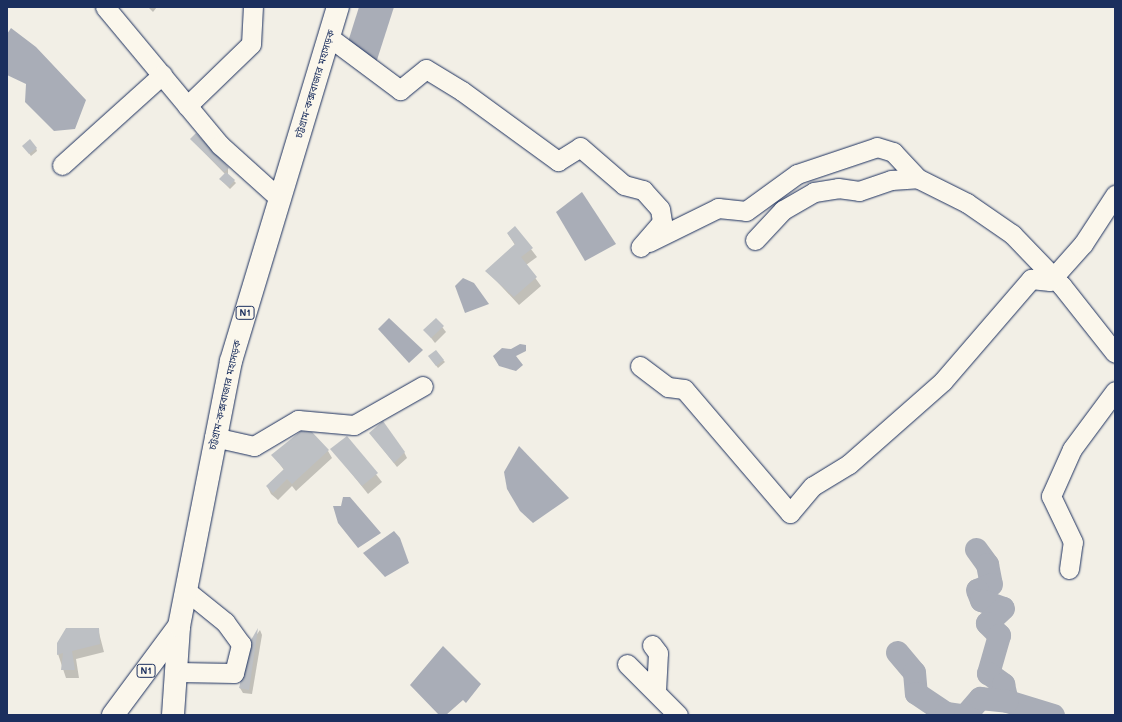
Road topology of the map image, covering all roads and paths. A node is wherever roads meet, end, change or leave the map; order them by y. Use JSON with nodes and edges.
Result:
{"nodes":[{"id":1,"x":105,"y":7,"type":"edge"},
{"id":2,"x":253,"y":7,"type":"edge"},
{"id":3,"x":338,"y":7,"type":"edge"},
{"id":4,"x":329,"y":37,"type":"junction"},
{"id":5,"x":162,"y":75,"type":"junction"},
{"id":6,"x":187,"y":106,"type":"junction"},
{"id":7,"x":62,"y":166,"type":"dead end"},
{"id":8,"x":917,"y":178,"type":"junction"},
{"id":9,"x":1115,"y":195,"type":"edge"},
{"id":10,"x":280,"y":199,"type":"junction"},
{"id":11,"x":755,"y":240,"type":"dead end"},
{"id":12,"x":1053,"y":277,"type":"junction"},
{"id":13,"x":1115,"y":354,"type":"edge"},
{"id":14,"x":640,"y":366,"type":"dead end"},
{"id":15,"x":423,"y":386,"type":"dead end"},
{"id":16,"x":1115,"y":391,"type":"edge"},
{"id":17,"x":214,"y":437,"type":"junction"},
{"id":18,"x":1069,"y":569,"type":"dead end"},
{"id":19,"x":188,"y":592,"type":"junction"},
{"id":20,"x":179,"y":626,"type":"junction"},
{"id":21,"x":652,"y":645,"type":"dead end"},
{"id":22,"x":627,"y":664,"type":"dead end"},
{"id":23,"x":178,"y":672,"type":"junction"},
{"id":24,"x":656,"y":691,"type":"junction"},
{"id":25,"x":113,"y":715,"type":"edge"},
{"id":26,"x":173,"y":715,"type":"edge"},
{"id":27,"x":678,"y":715,"type":"edge"}],
"edges":[{"from":1,"to":5,"type":"street"},
{"from":2,"to":6,"type":"street"},
{"from":3,"to":4,"type":"highway","name":"চট্টগ্রাম-কক্সবাজার মহাসড়ক","number":"N1"},
{"from":4,"to":8,"type":"street"},
{"from":4,"to":10,"type":"highway","name":"চট্টগ্রাম-কক্সবাজার মহাসড়ক","number":"N1"},
{"from":5,"to":6,"type":"street"},
{"from":5,"to":7,"type":"street"},
{"from":6,"to":10,"type":"street"},
{"from":8,"to":11,"type":"street"},
{"from":8,"to":12,"type":"street"},
{"from":9,"to":12,"type":"street"},
{"from":10,"to":17,"type":"highway","name":"চট্টগ্রাম-কক্সবাজার মহাসড়ক","number":"N1"},
{"from":12,"to":13,"type":"street"},
{"from":12,"to":14,"type":"street"},
{"from":15,"to":17,"type":"street"},
{"from":16,"to":18,"type":"street"},
{"from":17,"to":19,"type":"highway","name":"চট্টগ্রাম-কক্সবাজার মহাসড়ক","number":"N1"},
{"from":19,"to":20,"type":"highway","name":"চট্টগ্রাম-কক্সবাজার মহাসড়ক","number":"N1"},
{"from":19,"to":23,"type":"street"},
{"from":20,"to":23,"type":"highway","name":"চট্টগ্রাম-কক্সবাজার মহাসড়ক","number":"N1"},
{"from":20,"to":25,"type":"highway","name":"চট্টগ্রাম-কক্সবাজার মহাসড়ক","number":"N1"},
{"from":21,"to":24,"type":"street"},
{"from":22,"to":24,"type":"street"},
{"from":23,"to":26,"type":"highway","name":"চট্টগ্রাম-কক্সবাজার মহাসড়ক","number":"N1"},
{"from":24,"to":27,"type":"street"}]}
